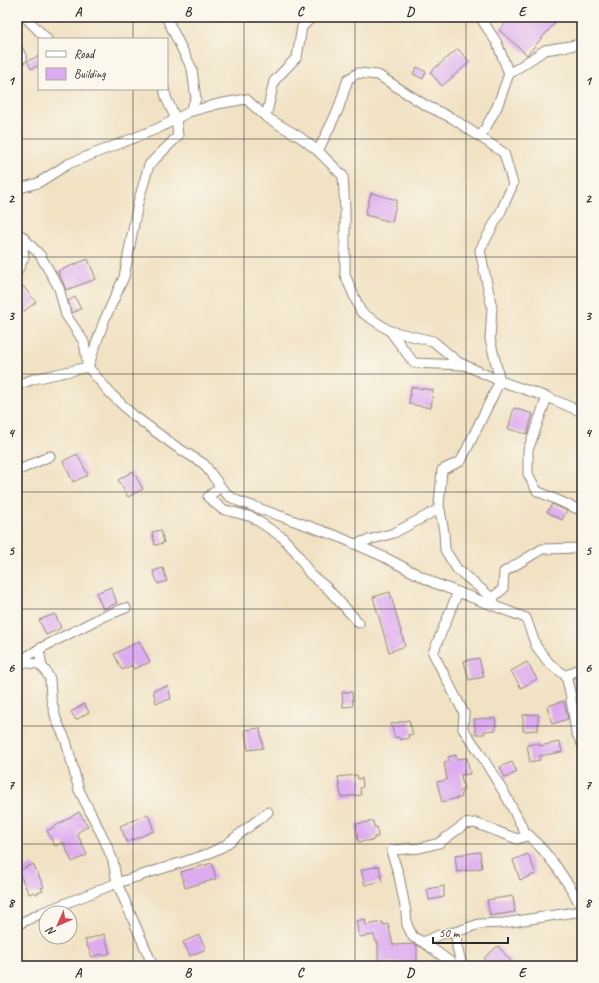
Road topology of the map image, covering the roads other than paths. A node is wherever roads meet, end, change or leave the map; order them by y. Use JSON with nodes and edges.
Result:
{"nodes":[{"id":1,"x":25,"y":17,"type":"edge"},
{"id":2,"x":166,"y":17,"type":"edge"},
{"id":3,"x":312,"y":17,"type":"edge"},
{"id":4,"x":480,"y":17,"type":"edge"},
{"id":5,"x":46,"y":38,"type":"edge"},
{"id":6,"x":582,"y":44,"type":"edge"},
{"id":7,"x":17,"y":48,"type":"edge"},
{"id":8,"x":17,"y":61,"type":"edge"},
{"id":9,"x":509,"y":74,"type":"junction"},
{"id":10,"x":164,"y":90,"type":"edge"},
{"id":11,"x":189,"y":112,"type":"junction"},
{"id":12,"x":266,"y":117,"type":"junction"},
{"id":13,"x":176,"y":119,"type":"junction"},
{"id":14,"x":481,"y":136,"type":"junction"},
{"id":15,"x":318,"y":151,"type":"junction"},
{"id":16,"x":17,"y":189,"type":"edge"},
{"id":17,"x":19,"y":232,"type":"edge"},
{"id":18,"x":17,"y":272,"type":"edge"},
{"id":19,"x":390,"y":332,"type":"junction"},
{"id":20,"x":464,"y":365,"type":"junction"},
{"id":21,"x":88,"y":367,"type":"junction"},
{"id":22,"x":500,"y":381,"type":"junction"},
{"id":23,"x":17,"y":385,"type":"edge"},
{"id":24,"x":547,"y":397,"type":"junction"},
{"id":25,"x":582,"y":412,"type":"edge"},
{"id":26,"x":50,"y":456,"type":"dead end"},
{"id":27,"x":17,"y":471,"type":"edge"},
{"id":28,"x":220,"y":487,"type":"junction"},
{"id":29,"x":440,"y":509,"type":"junction"},
{"id":30,"x":582,"y":511,"type":"edge"},
{"id":31,"x":354,"y":544,"type":"junction"},
{"id":32,"x":582,"y":548,"type":"edge"},
{"id":33,"x":458,"y":592,"type":"junction"},
{"id":34,"x":494,"y":602,"type":"junction"},
{"id":35,"x":126,"y":608,"type":"dead end"},
{"id":36,"x":359,"y":623,"type":"dead end"},
{"id":37,"x":39,"y":649,"type":"junction"},
{"id":38,"x":17,"y":662,"type":"edge"},
{"id":39,"x":42,"y":667,"type":"junction"},
{"id":40,"x":582,"y":667,"type":"edge"},
{"id":41,"x":566,"y":676,"type":"junction"},
{"id":42,"x":582,"y":744,"type":"edge"},
{"id":43,"x":268,"y":812,"type":"dead end"},
{"id":44,"x":526,"y":836,"type":"junction"},
{"id":45,"x":117,"y":883,"type":"junction"},
{"id":46,"x":581,"y":912,"type":"edge"},
{"id":47,"x":17,"y":925,"type":"edge"},
{"id":48,"x":456,"y":932,"type":"junction"},
{"id":49,"x":423,"y":942,"type":"junction"},
{"id":50,"x":153,"y":966,"type":"edge"},
{"id":51,"x":456,"y":966,"type":"edge"},
{"id":52,"x":462,"y":966,"type":"edge"}],
"edges":[{"from":1,"to":5,"type":"street"},
{"from":2,"to":11,"type":"street"},
{"from":3,"to":12,"type":"street"},
{"from":4,"to":9,"type":"street"},
{"from":6,"to":9,"type":"street"},
{"from":7,"to":8,"type":"street"},
{"from":9,"to":14,"type":"street"},
{"from":10,"to":13,"type":"street"},
{"from":11,"to":12,"type":"street"},
{"from":11,"to":13,"type":"street"},
{"from":12,"to":15,"type":"street"},
{"from":13,"to":16,"type":"street"},
{"from":13,"to":21,"type":"street"},
{"from":14,"to":15,"type":"street"},
{"from":14,"to":22,"type":"street"},
{"from":15,"to":19,"type":"street"},
{"from":17,"to":18,"type":"street"},
{"from":17,"to":21,"type":"street"},
{"from":19,"to":20,"type":"street"},
{"from":19,"to":20,"type":"street"},
{"from":20,"to":22,"type":"street"},
{"from":21,"to":23,"type":"street"},
{"from":21,"to":28,"type":"street"},
{"from":22,"to":24,"type":"street"},
{"from":22,"to":29,"type":"street"},
{"from":24,"to":25,"type":"street"},
{"from":24,"to":30,"type":"street"},
{"from":26,"to":27,"type":"street"},
{"from":28,"to":31,"type":"street"},
{"from":28,"to":36,"type":"street"},
{"from":29,"to":31,"type":"street"},
{"from":29,"to":34,"type":"street"},
{"from":31,"to":33,"type":"street"},
{"from":32,"to":34,"type":"street"},
{"from":33,"to":34,"type":"street"},
{"from":33,"to":44,"type":"street"},
{"from":34,"to":41,"type":"street"},
{"from":35,"to":37,"type":"street"},
{"from":37,"to":38,"type":"street"},
{"from":37,"to":39,"type":"street"},
{"from":38,"to":39,"type":"street"},
{"from":39,"to":45,"type":"street"},
{"from":40,"to":41,"type":"street"},
{"from":41,"to":42,"type":"street"},
{"from":43,"to":45,"type":"street"},
{"from":44,"to":46,"type":"street"},
{"from":44,"to":49,"type":"street"},
{"from":45,"to":47,"type":"street"},
{"from":45,"to":50,"type":"street"},
{"from":46,"to":48,"type":"street"},
{"from":48,"to":49,"type":"street"},
{"from":48,"to":52,"type":"street"},
{"from":49,"to":51,"type":"street"}]}
